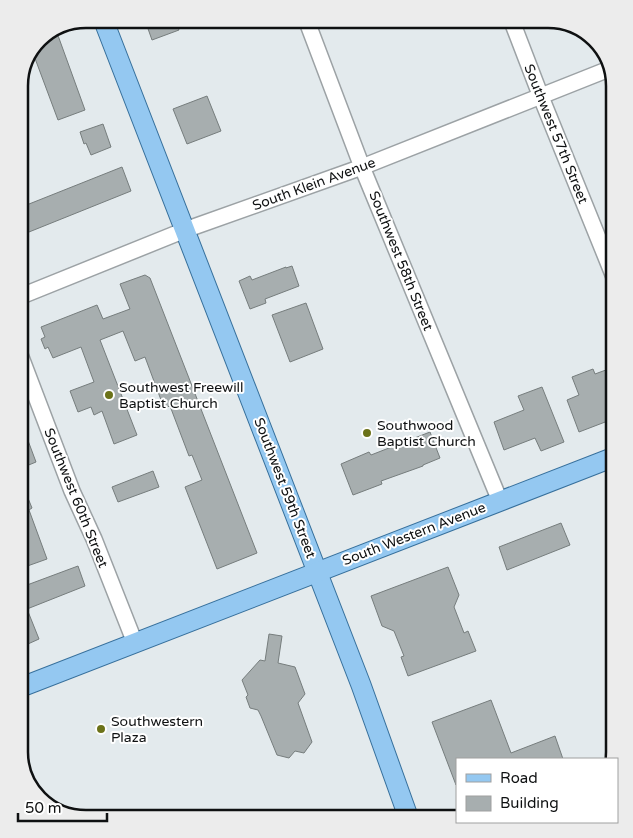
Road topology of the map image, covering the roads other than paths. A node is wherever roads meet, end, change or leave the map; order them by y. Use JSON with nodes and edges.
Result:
{"nodes":[{"id":1,"x":106,"y":28,"type":"edge"},
{"id":2,"x":309,"y":28,"type":"edge"},
{"id":3,"x":514,"y":28,"type":"edge"},
{"id":4,"x":604,"y":71,"type":"edge"},
{"id":5,"x":541,"y":97,"type":"junction"},
{"id":6,"x":362,"y":167,"type":"junction"},
{"id":7,"x":185,"y":230,"type":"junction"},
{"id":8,"x":606,"y":257,"type":"edge"},
{"id":9,"x":28,"y":293,"type":"edge"},
{"id":10,"x":28,"y":376,"type":"edge"},
{"id":11,"x":606,"y":460,"type":"edge"},
{"id":12,"x":500,"y":501,"type":"junction"},
{"id":13,"x":317,"y":572,"type":"junction"},
{"id":14,"x":134,"y":643,"type":"junction"},
{"id":15,"x":28,"y":684,"type":"edge"},
{"id":16,"x":406,"y":810,"type":"edge"}],
"edges":[{"from":1,"to":7,"type":"main road","name":"Southwest 59th Street"},
{"from":2,"to":6,"type":"street","name":"Southwest 58th Street"},
{"from":3,"to":5,"type":"street","name":"Southwest 57th Street"},
{"from":4,"to":5,"type":"street","name":"South Klein Avenue"},
{"from":5,"to":6,"type":"street","name":"South Klein Avenue"},
{"from":5,"to":8,"type":"street","name":"Southwest 57th Street"},
{"from":6,"to":7,"type":"street","name":"South Klein Avenue"},
{"from":6,"to":12,"type":"street","name":"Southwest 58th Street"},
{"from":7,"to":9,"type":"street","name":"South Klein Avenue"},
{"from":7,"to":13,"type":"main road","name":"Southwest 59th Street"},
{"from":10,"to":14,"type":"street","name":"Southwest 60th Street"},
{"from":11,"to":12,"type":"main road","name":"South Western Avenue"},
{"from":12,"to":13,"type":"main road","name":"South Western Avenue"},
{"from":13,"to":14,"type":"main road","name":"South Western Avenue"},
{"from":13,"to":16,"type":"main road","name":"Southwest 59th Street"},
{"from":14,"to":15,"type":"main road","name":"South Western Avenue"}]}
